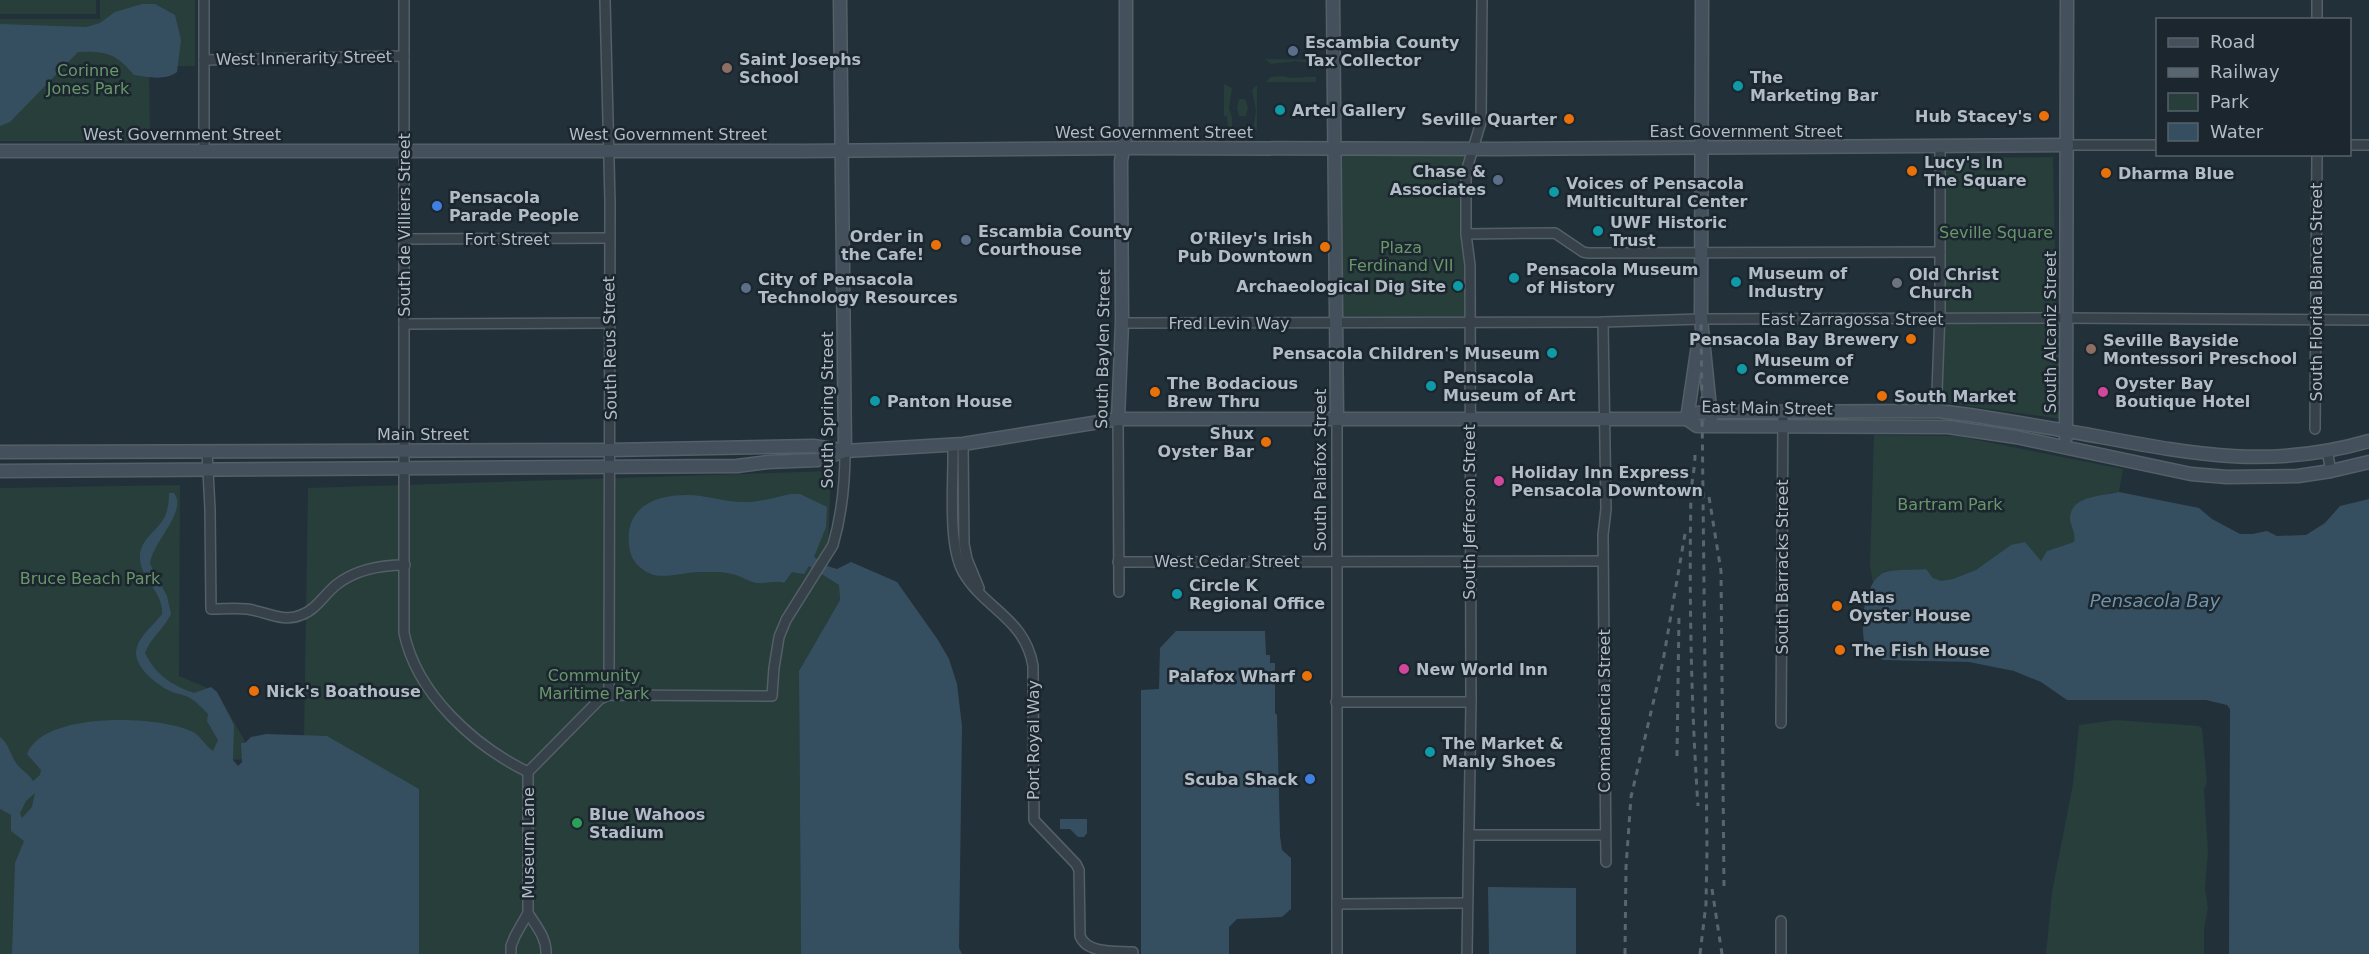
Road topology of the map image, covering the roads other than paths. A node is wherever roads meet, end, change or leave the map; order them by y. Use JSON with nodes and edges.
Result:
{"nodes":[{"id":1,"x":204,"y":0,"type":"edge"},
{"id":2,"x":404,"y":0,"type":"edge"},
{"id":3,"x":605,"y":0,"type":"edge"},
{"id":4,"x":840,"y":0,"type":"edge"},
{"id":5,"x":1126,"y":0,"type":"edge"},
{"id":6,"x":1333,"y":0,"type":"edge"},
{"id":7,"x":1482,"y":0,"type":"edge"},
{"id":8,"x":1702,"y":0,"type":"edge"},
{"id":9,"x":2067,"y":0,"type":"edge"},
{"id":10,"x":2317,"y":0,"type":"edge"},
{"id":11,"x":2317,"y":18,"type":"edge"},
{"id":12,"x":404,"y":56,"type":"junction"},
{"id":13,"x":204,"y":60,"type":"junction"},
{"id":14,"x":2067,"y":145,"type":"junction"},
{"id":15,"x":2156,"y":145,"type":"edge"},
{"id":16,"x":2351,"y":145,"type":"edge"},
{"id":17,"x":2369,"y":145,"type":"edge"},
{"id":18,"x":1940,"y":146,"type":"junction"},
{"id":19,"x":1701,"y":147,"type":"junction"},
{"id":20,"x":1123,"y":148,"type":"junction"},
{"id":21,"x":1335,"y":148,"type":"junction"},
{"id":22,"x":1474,"y":148,"type":"junction"},
{"id":23,"x":608,"y":149,"type":"junction"},
{"id":24,"x":204,"y":150,"type":"junction"},
{"id":25,"x":404,"y":150,"type":"junction"},
{"id":26,"x":0,"y":151,"type":"edge"},
{"id":27,"x":841,"y":151,"type":"junction"},
{"id":28,"x":2317,"y":156,"type":"edge"},
{"id":29,"x":1466,"y":234,"type":"junction"},
{"id":30,"x":609,"y":238,"type":"junction"},
{"id":31,"x":405,"y":240,"type":"junction"},
{"id":32,"x":1940,"y":252,"type":"junction"},
{"id":33,"x":1701,"y":254,"type":"junction"},
{"id":34,"x":2067,"y":318,"type":"junction"},
{"id":35,"x":1701,"y":319,"type":"junction"},
{"id":36,"x":1939,"y":319,"type":"junction"},
{"id":37,"x":2316,"y":319,"type":"junction"},
{"id":38,"x":2369,"y":320,"type":"edge"},
{"id":39,"x":1335,"y":322,"type":"junction"},
{"id":40,"x":1603,"y":322,"type":"junction"},
{"id":41,"x":609,"y":323,"type":"junction"},
{"id":42,"x":1122,"y":323,"type":"junction"},
{"id":43,"x":1469,"y":323,"type":"junction"},
{"id":44,"x":404,"y":324,"type":"junction"},
{"id":45,"x":1937,"y":391,"type":"dead end"},
{"id":46,"x":1783,"y":411,"type":"junction"},
{"id":47,"x":1711,"y":412,"type":"junction"},
{"id":48,"x":1118,"y":419,"type":"junction"},
{"id":49,"x":1337,"y":419,"type":"junction"},
{"id":50,"x":1688,"y":419,"type":"junction"},
{"id":51,"x":1469,"y":420,"type":"junction"},
{"id":52,"x":1604,"y":420,"type":"junction"},
{"id":53,"x":1712,"y":425,"type":"junction"},
{"id":54,"x":1783,"y":426,"type":"junction"},
{"id":55,"x":2315,"y":429,"type":"dead end"},
{"id":56,"x":2066,"y":431,"type":"junction"},
{"id":57,"x":2369,"y":441,"type":"edge"},
{"id":58,"x":958,"y":444,"type":"junction"},
{"id":59,"x":2066,"y":447,"type":"junction"},
{"id":60,"x":610,"y":450,"type":"junction"},
{"id":61,"x":405,"y":451,"type":"junction"},
{"id":62,"x":845,"y":451,"type":"junction"},
{"id":63,"x":0,"y":452,"type":"edge"},
{"id":64,"x":207,"y":452,"type":"junction"},
{"id":65,"x":2321,"y":452,"type":"junction"},
{"id":66,"x":2369,"y":462,"type":"edge"},
{"id":67,"x":610,"y":467,"type":"junction"},
{"id":68,"x":404,"y":468,"type":"junction"},
{"id":69,"x":208,"y":470,"type":"junction"},
{"id":70,"x":0,"y":471,"type":"edge"},
{"id":71,"x":2331,"y":471,"type":"junction"},
{"id":72,"x":959,"y":533,"type":"junction"},
{"id":73,"x":966,"y":552,"type":"junction"},
{"id":74,"x":955,"y":554,"type":"junction"},
{"id":75,"x":1336,"y":561,"type":"junction"},
{"id":76,"x":1470,"y":561,"type":"junction"},
{"id":77,"x":1603,"y":561,"type":"junction"},
{"id":78,"x":1118,"y":562,"type":"junction"},
{"id":79,"x":405,"y":564,"type":"junction"},
{"id":80,"x":978,"y":589,"type":"junction"},
{"id":81,"x":1119,"y":592,"type":"dead end"},
{"id":82,"x":609,"y":695,"type":"junction"},
{"id":83,"x":1336,"y":702,"type":"junction"},
{"id":84,"x":1471,"y":702,"type":"junction"},
{"id":85,"x":1781,"y":723,"type":"dead end"},
{"id":86,"x":528,"y":772,"type":"junction"},
{"id":87,"x":1605,"y":835,"type":"junction"},
{"id":88,"x":1469,"y":836,"type":"junction"},
{"id":89,"x":1606,"y":862,"type":"dead end"},
{"id":90,"x":1467,"y":903,"type":"junction"},
{"id":91,"x":1337,"y":904,"type":"junction"},
{"id":92,"x":528,"y":913,"type":"junction"},
{"id":93,"x":1781,"y":921,"type":"dead end"},
{"id":94,"x":1133,"y":952,"type":"dead end"},
{"id":95,"x":511,"y":954,"type":"edge"},
{"id":96,"x":546,"y":954,"type":"edge"},
{"id":97,"x":1337,"y":954,"type":"edge"},
{"id":98,"x":1467,"y":954,"type":"edge"},
{"id":99,"x":1781,"y":954,"type":"edge"}],
"edges":[{"from":1,"to":13,"type":"street"},
{"from":2,"to":12,"type":"street","name":"South de Villiers Street"},
{"from":3,"to":23,"type":"street","name":"South Reus Street"},
{"from":4,"to":27,"type":"main road","name":"South Spring Street"},
{"from":5,"to":20,"type":"main road","name":"South Baylen Street"},
{"from":6,"to":21,"type":"main road","name":"South Palafox Street"},
{"from":7,"to":22,"type":"street","name":"South Jefferson Street"},
{"from":8,"to":19,"type":"main road"},
{"from":9,"to":14,"type":"main road","name":"South Alcaniz Street"},
{"from":10,"to":11,"type":"street"},
{"from":12,"to":13,"type":"street","name":"West Innerarity Street"},
{"from":12,"to":25,"type":"street","name":"South de Villiers Street"},
{"from":13,"to":24,"type":"street"},
{"from":14,"to":15,"type":"street","name":"East Government Street"},
{"from":14,"to":18,"type":"main road","name":"East Government Street"},
{"from":14,"to":34,"type":"main road","name":"South Alcaniz Street"},
{"from":16,"to":17,"type":"street"},
{"from":18,"to":19,"type":"main road","name":"East Government Street"},
{"from":18,"to":32,"type":"street"},
{"from":19,"to":22,"type":"main road","name":"East Government Street"},
{"from":19,"to":33,"type":"main road"},
{"from":20,"to":21,"type":"main road","name":"West Government Street"},
{"from":20,"to":27,"type":"main road","name":"West Government Street"},
{"from":20,"to":42,"type":"main road","name":"South Baylen Street"},
{"from":21,"to":22,"type":"main road","name":"East Government Street"},
{"from":21,"to":39,"type":"main road","name":"South Palafox Street"},
{"from":22,"to":29,"type":"street","name":"South Jefferson Street"},
{"from":23,"to":25,"type":"main road","name":"West Government Street"},
{"from":23,"to":27,"type":"main road","name":"West Government Street"},
{"from":23,"to":30,"type":"street","name":"South Reus Street"},
{"from":24,"to":25,"type":"main road","name":"West Government Street"},
{"from":24,"to":26,"type":"main road","name":"West Government Street"},
{"from":25,"to":31,"type":"street","name":"South de Villiers Street"},
{"from":27,"to":62,"type":"main road","name":"South Spring Street"},
{"from":28,"to":37,"type":"street","name":"South Florida Blanca Street"},
{"from":29,"to":33,"type":"street"},
{"from":29,"to":43,"type":"street","name":"South Jefferson Street"},
{"from":30,"to":31,"type":"street","name":"Fort Street"},
{"from":30,"to":41,"type":"street","name":"South Reus Street"},
{"from":31,"to":44,"type":"street","name":"South de Villiers Street"},
{"from":32,"to":33,"type":"street"},
{"from":32,"to":36,"type":"street"},
{"from":33,"to":35,"type":"main road"},
{"from":34,"to":36,"type":"street","name":"East Zarragossa Street"},
{"from":34,"to":37,"type":"street","name":"East Zarragossa Street"},
{"from":34,"to":56,"type":"main road","name":"South Alcaniz Street"},
{"from":35,"to":36,"type":"street","name":"East Zarragossa Street"},
{"from":35,"to":40,"type":"street","name":"East Zarragossa Street"},
{"from":35,"to":47,"type":"main road"},
{"from":35,"to":50,"type":"main road"},
{"from":36,"to":45,"type":"street"},
{"from":37,"to":38,"type":"street","name":"East Zarragossa Street"},
{"from":37,"to":55,"type":"street","name":"South Florida Blanca Street"},
{"from":39,"to":42,"type":"street","name":"Fred Levin Way"},
{"from":39,"to":43,"type":"street","name":"East Zarragossa Street"},
{"from":39,"to":49,"type":"main road","name":"South Palafox Street"},
{"from":40,"to":43,"type":"street","name":"East Zarragossa Street"},
{"from":40,"to":52,"type":"street","name":"Comandencia Street"},
{"from":41,"to":44,"type":"street"},
{"from":41,"to":60,"type":"street","name":"South Reus Street"},
{"from":42,"to":48,"type":"main road","name":"South Baylen Street"},
{"from":43,"to":51,"type":"street","name":"South Jefferson Street"},
{"from":44,"to":61,"type":"street","name":"South de Villiers Street"},
{"from":46,"to":47,"type":"main road","name":"East Main Street"},
{"from":46,"to":54,"type":"street","name":"South Barracks Street"},
{"from":46,"to":56,"type":"main road","name":"East Main Street"},
{"from":47,"to":50,"type":"main road","name":"East Main Street"},
{"from":47,"to":53,"type":"main road"},
{"from":48,"to":49,"type":"main road"},
{"from":48,"to":58,"type":"main road"},
{"from":48,"to":78,"type":"street","name":"South Baylen Street"},
{"from":49,"to":51,"type":"main road"},
{"from":49,"to":75,"type":"street","name":"South Palafox Street"},
{"from":50,"to":52,"type":"main road"},
{"from":50,"to":53,"type":"main road","name":"East Main Street"},
{"from":51,"to":52,"type":"main road"},
{"from":51,"to":76,"type":"street","name":"South Jefferson Street"},
{"from":52,"to":77,"type":"street","name":"Comandencia Street"},
{"from":53,"to":54,"type":"main road","name":"East Main Street"},
{"from":54,"to":59,"type":"main road","name":"East Main Street"},
{"from":54,"to":85,"type":"street","name":"South Barracks Street"},
{"from":56,"to":59,"type":"main road","name":"South Alcaniz Street"},
{"from":56,"to":65,"type":"main road","name":"East Main Street"},
{"from":57,"to":65,"type":"main road","name":"East Main Street"},
{"from":58,"to":62,"type":"main road"},
{"from":58,"to":72,"type":"street","name":"Port Royal Way"},
{"from":59,"to":71,"type":"main road","name":"East Main Street"},
{"from":60,"to":61,"type":"main road","name":"Main Street"},
{"from":60,"to":62,"type":"main road","name":"Main Street"},
{"from":60,"to":67,"type":"street","name":"South Reus Street"},
{"from":61,"to":64,"type":"main road","name":"Main Street"},
{"from":61,"to":68,"type":"street","name":"South de Villiers Street"},
{"from":62,"to":67,"type":"main road"},
{"from":62,"to":82,"type":"street","name":"South Spring Street"},
{"from":63,"to":64,"type":"main road","name":"Main Street"},
{"from":64,"to":69,"type":"street"},
{"from":65,"to":71,"type":"street"},
{"from":66,"to":71,"type":"main road","name":"East Main Street"},
{"from":67,"to":68,"type":"main road"},
{"from":67,"to":82,"type":"street","name":"South Reus Street"},
{"from":68,"to":69,"type":"main road"},
{"from":68,"to":79,"type":"street","name":"South de Villiers Street"},
{"from":69,"to":70,"type":"main road"},
{"from":69,"to":79,"type":"street"},
{"from":72,"to":73,"type":"street","name":"Port Royal Way"},
{"from":72,"to":74,"type":"street","name":"Port Royal Way"},
{"from":73,"to":74,"type":"street"},
{"from":73,"to":80,"type":"street","name":"Port Royal Way"},
{"from":74,"to":80,"type":"street","name":"Port Royal Way"},
{"from":75,"to":76,"type":"street","name":"West Cedar Street"},
{"from":75,"to":78,"type":"street","name":"West Cedar Street"},
{"from":75,"to":83,"type":"street","name":"South Palafox Street"},
{"from":76,"to":77,"type":"street","name":"West Cedar Street"},
{"from":76,"to":84,"type":"street","name":"South Jefferson Street"},
{"from":77,"to":87,"type":"street","name":"Comandencia Street"},
{"from":78,"to":81,"type":"street","name":"South Baylen Street"},
{"from":79,"to":86,"type":"street","name":"South de Villiers Street"},
{"from":80,"to":94,"type":"street","name":"Port Royal Way"},
{"from":82,"to":86,"type":"street"},
{"from":83,"to":84,"type":"street"},
{"from":83,"to":91,"type":"street","name":"South Palafox Street"},
{"from":84,"to":88,"type":"street","name":"South Jefferson Street"},
{"from":86,"to":92,"type":"street","name":"Museum Lane"},
{"from":87,"to":88,"type":"street"},
{"from":87,"to":89,"type":"street","name":"Comandencia Street"},
{"from":88,"to":90,"type":"street","name":"South Jefferson Street"},
{"from":90,"to":91,"type":"street"},
{"from":90,"to":98,"type":"street","name":"South Jefferson Street"},
{"from":91,"to":97,"type":"street","name":"South Palafox Street"},
{"from":92,"to":95,"type":"street","name":"Museum Lane"},
{"from":92,"to":96,"type":"street","name":"Museum Lane"},
{"from":93,"to":99,"type":"street"}]}
